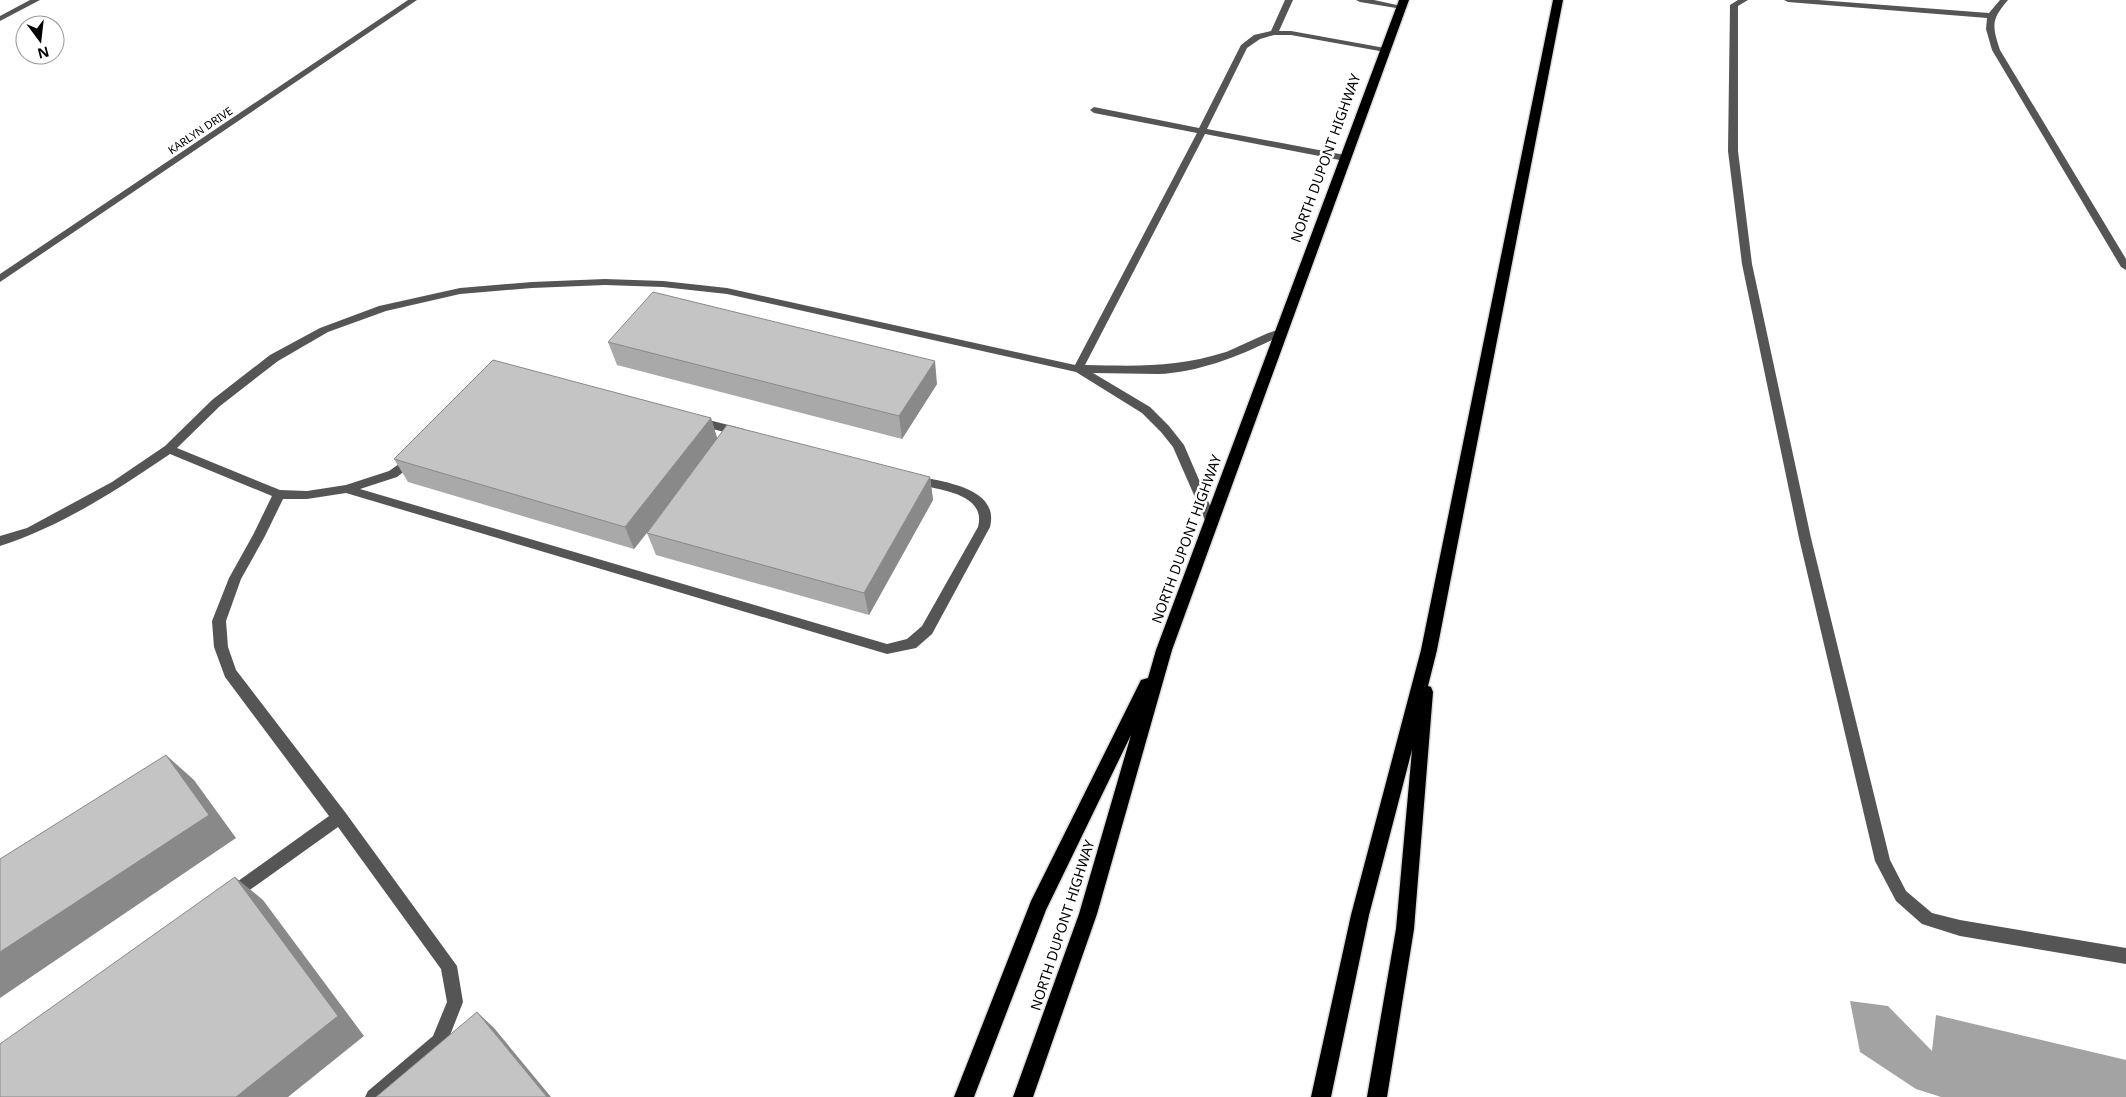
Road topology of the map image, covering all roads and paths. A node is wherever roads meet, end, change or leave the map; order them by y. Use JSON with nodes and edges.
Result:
{"nodes":[{"id":1,"x":36,"y":0,"type":"edge"},
{"id":2,"x":413,"y":0,"type":"edge"},
{"id":3,"x":1289,"y":0,"type":"edge"},
{"id":4,"x":1360,"y":0,"type":"edge"},
{"id":5,"x":1558,"y":0,"type":"edge"},
{"id":6,"x":1744,"y":0,"type":"edge"},
{"id":7,"x":1788,"y":0,"type":"edge"},
{"id":8,"x":1888,"y":0,"type":"edge"},
{"id":9,"x":2004,"y":0,"type":"edge"},
{"id":10,"x":1403,"y":3,"type":"edge"},
{"id":11,"x":1896,"y":8,"type":"junction"},
{"id":12,"x":1992,"y":16,"type":"junction"},
{"id":13,"x":0,"y":19,"type":"edge"},
{"id":14,"x":1274,"y":33,"type":"junction"},
{"id":15,"x":1385,"y":50,"type":"junction"},
{"id":16,"x":1094,"y":110,"type":"dead end"},
{"id":17,"x":1202,"y":131,"type":"junction"},
{"id":18,"x":1345,"y":158,"type":"junction"},
{"id":19,"x":2126,"y":266,"type":"edge"},
{"id":20,"x":0,"y":279,"type":"edge"},
{"id":21,"x":1282,"y":331,"type":"junction"},
{"id":22,"x":1078,"y":368,"type":"junction"},
{"id":23,"x":688,"y":418,"type":"edge"},
{"id":24,"x":755,"y":436,"type":"edge"},
{"id":25,"x":169,"y":449,"type":"junction"},
{"id":26,"x":418,"y":452,"type":"edge"},
{"id":27,"x":910,"y":478,"type":"edge"},
{"id":28,"x":346,"y":489,"type":"junction"},
{"id":29,"x":279,"y":494,"type":"junction"},
{"id":30,"x":1212,"y":524,"type":"junction"},
{"id":31,"x":0,"y":541,"type":"edge"},
{"id":32,"x":1164,"y":650,"type":"junction"},
{"id":33,"x":1429,"y":650,"type":"junction"},
{"id":34,"x":340,"y":817,"type":"junction"},
{"id":35,"x":219,"y":904,"type":"edge"},
{"id":36,"x":2126,"y":956,"type":"edge"},
{"id":37,"x":374,"y":1097,"type":"edge"},
{"id":38,"x":964,"y":1097,"type":"edge"},
{"id":39,"x":1023,"y":1097,"type":"edge"},
{"id":40,"x":1321,"y":1097,"type":"edge"},
{"id":41,"x":1377,"y":1097,"type":"edge"}],
"edges":[{"from":1,"to":13,"type":"street"},
{"from":2,"to":20,"type":"street","name":"KARLYN DRIVE"},
{"from":3,"to":14,"type":"street"},
{"from":4,"to":10,"type":"street"},
{"from":5,"to":33,"type":"highway"},
{"from":6,"to":36,"type":"street"},
{"from":7,"to":11,"type":"street"},
{"from":8,"to":11,"type":"street"},
{"from":9,"to":12,"type":"street"},
{"from":10,"to":15,"type":"highway","name":"NORTH DUPONT HIGHWAY"},
{"from":11,"to":12,"type":"street"},
{"from":12,"to":19,"type":"street"},
{"from":14,"to":15,"type":"street"},
{"from":14,"to":17,"type":"street"},
{"from":15,"to":18,"type":"highway","name":"NORTH DUPONT HIGHWAY"},
{"from":16,"to":17,"type":"street"},
{"from":17,"to":18,"type":"street"},
{"from":17,"to":22,"type":"street"},
{"from":18,"to":21,"type":"highway","name":"NORTH DUPONT HIGHWAY"},
{"from":21,"to":22,"type":"street"},
{"from":21,"to":30,"type":"highway","name":"NORTH DUPONT HIGHWAY"},
{"from":22,"to":25,"type":"street"},
{"from":22,"to":30,"type":"street"},
{"from":23,"to":24,"type":"street"},
{"from":25,"to":29,"type":"street"},
{"from":25,"to":31,"type":"street"},
{"from":26,"to":28,"type":"street"},
{"from":27,"to":28,"type":"street"},
{"from":28,"to":29,"type":"street"},
{"from":29,"to":34,"type":"street"},
{"from":30,"to":32,"type":"highway","name":"NORTH DUPONT HIGHWAY"},
{"from":32,"to":38,"type":"highway"},
{"from":32,"to":39,"type":"highway","name":"NORTH DUPONT HIGHWAY"},
{"from":33,"to":40,"type":"highway"},
{"from":33,"to":41,"type":"highway"},
{"from":34,"to":35,"type":"street"},
{"from":34,"to":37,"type":"street"}]}
